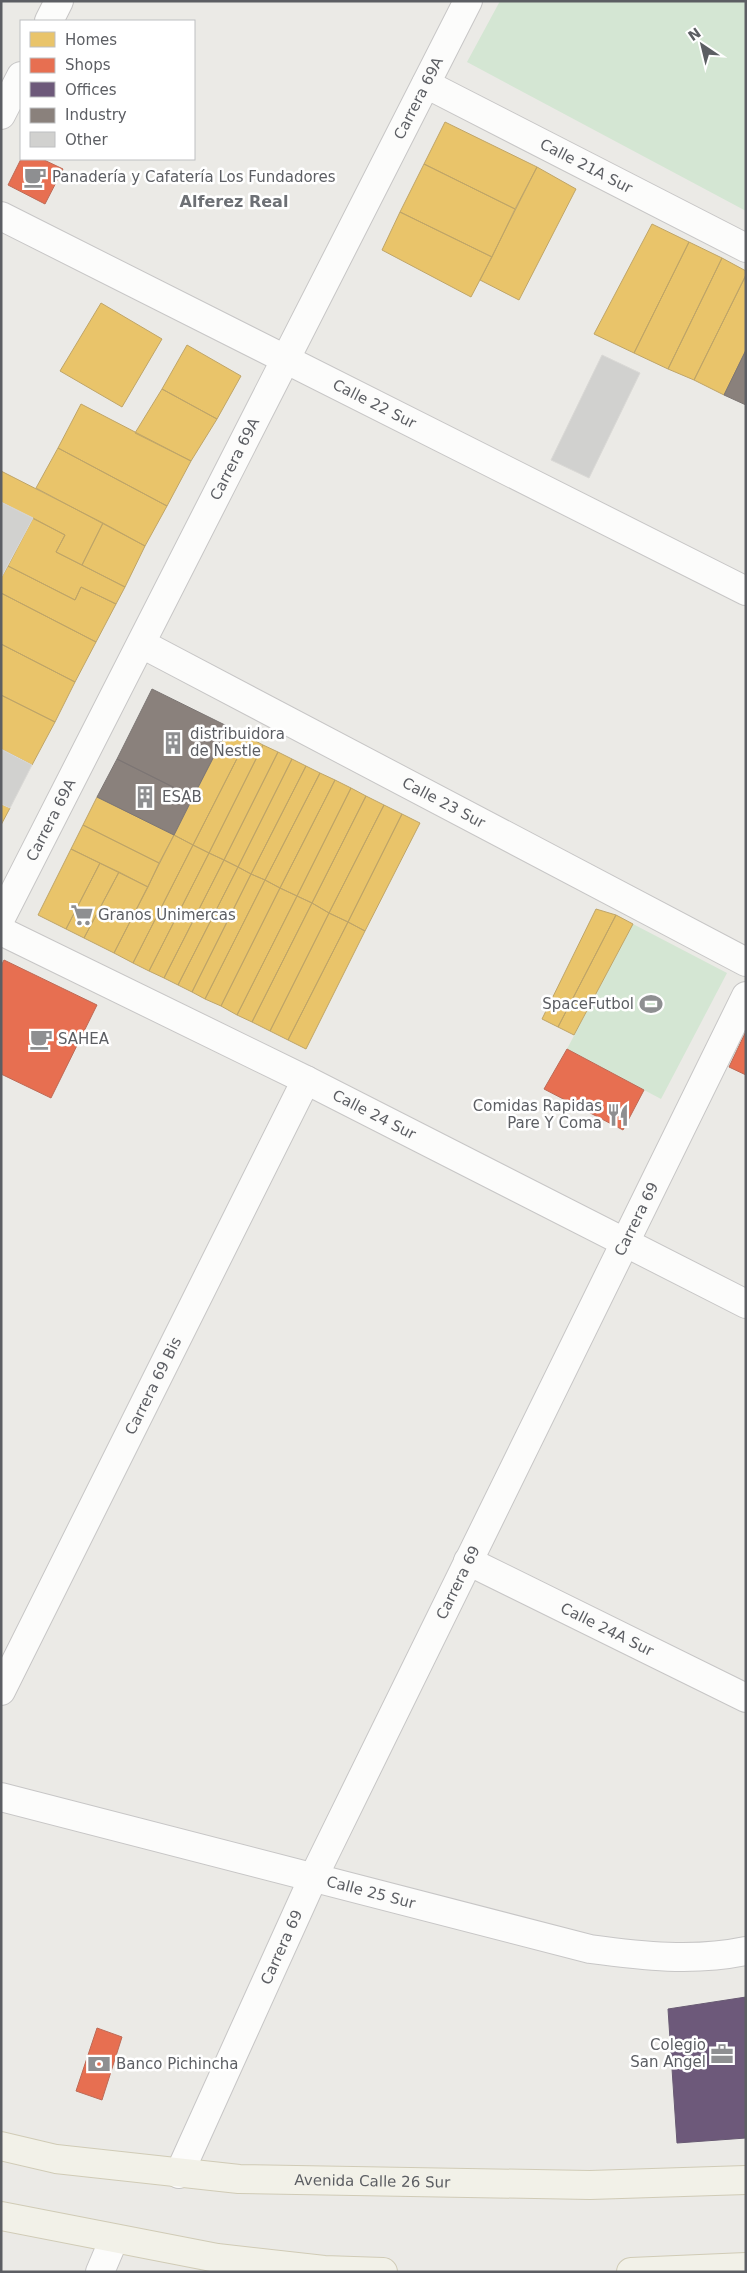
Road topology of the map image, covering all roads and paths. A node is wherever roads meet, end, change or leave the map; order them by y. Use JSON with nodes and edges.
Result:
{"nodes":[{"id":1,"x":59,"y":1,"type":"edge"},
{"id":2,"x":468,"y":1,"type":"edge"},
{"id":3,"x":50,"y":20,"type":"edge"},
{"id":4,"x":20,"y":78,"type":"edge"},
{"id":5,"x":426,"y":84,"type":"junction"},
{"id":6,"x":1,"y":115,"type":"edge"},
{"id":7,"x":1,"y":216,"type":"edge"},
{"id":8,"x":746,"y":248,"type":"edge"},
{"id":9,"x":286,"y":359,"type":"junction"},
{"id":10,"x":746,"y":591,"type":"edge"},
{"id":11,"x":142,"y":644,"type":"junction"},
{"id":12,"x":1,"y":918,"type":"edge"},
{"id":13,"x":1,"y":932,"type":"edge"},
{"id":14,"x":746,"y":962,"type":"edge"},
{"id":15,"x":746,"y":996,"type":"edge"},
{"id":16,"x":306,"y":1080,"type":"junction"},
{"id":17,"x":623,"y":1243,"type":"junction"},
{"id":18,"x":746,"y":1304,"type":"edge"},
{"id":19,"x":468,"y":1561,"type":"junction"},
{"id":20,"x":1,"y":1691,"type":"edge"},
{"id":21,"x":746,"y":1698,"type":"edge"},
{"id":22,"x":1,"y":1797,"type":"edge"},
{"id":23,"x":313,"y":1878,"type":"junction"},
{"id":24,"x":746,"y":1950,"type":"edge"},
{"id":25,"x":1,"y":2146,"type":"edge"},
{"id":26,"x":179,"y":2174,"type":"junction"},
{"id":27,"x":746,"y":2180,"type":"edge"},
{"id":28,"x":1,"y":2216,"type":"edge"},
{"id":29,"x":114,"y":2239,"type":"junction"},
{"id":30,"x":732,"y":2269,"type":"edge"},
{"id":31,"x":676,"y":2271,"type":"edge"},
{"id":32,"x":100,"y":2272,"type":"edge"},
{"id":33,"x":383,"y":2272,"type":"edge"},
{"id":34,"x":631,"y":2272,"type":"edge"}],
"edges":[{"from":1,"to":3,"type":"street"},
{"from":2,"to":5,"type":"street","name":"Carrera 69A"},
{"from":4,"to":6,"type":"street"},
{"from":5,"to":8,"type":"street","name":"Calle 21A Sur"},
{"from":5,"to":9,"type":"street","name":"Carrera 69A"},
{"from":7,"to":9,"type":"street","name":"Calle 22 Sur"},
{"from":9,"to":10,"type":"street","name":"Calle 22 Sur"},
{"from":9,"to":11,"type":"street","name":"Carrera 69A"},
{"from":11,"to":12,"type":"street","name":"Carrera 69A"},
{"from":11,"to":14,"type":"street","name":"Calle 23 Sur"},
{"from":13,"to":16,"type":"street","name":"Calle 24 Sur"},
{"from":15,"to":17,"type":"street","name":"Carrera 69"},
{"from":16,"to":17,"type":"street","name":"Calle 24 Sur"},
{"from":16,"to":20,"type":"street","name":"Carrera 69 Bis"},
{"from":17,"to":18,"type":"street","name":"Calle 24 Sur"},
{"from":17,"to":19,"type":"street","name":"Carrera 69"},
{"from":19,"to":21,"type":"street","name":"Calle 24A Sur"},
{"from":19,"to":23,"type":"street","name":"Carrera 69"},
{"from":22,"to":23,"type":"street","name":"Calle 25 Sur"},
{"from":23,"to":24,"type":"street","name":"Calle 25 Sur"},
{"from":23,"to":26,"type":"street","name":"Carrera 69"},
{"from":25,"to":26,"type":"main road","name":"Avenida Calle 26 Sur"},
{"from":26,"to":27,"type":"main road","name":"Avenida Calle 26 Sur"},
{"from":28,"to":29,"type":"main road"},
{"from":29,"to":32,"type":"street"},
{"from":29,"to":33,"type":"main road"},
{"from":30,"to":31,"type":"main road"},
{"from":31,"to":34,"type":"main road"}]}
